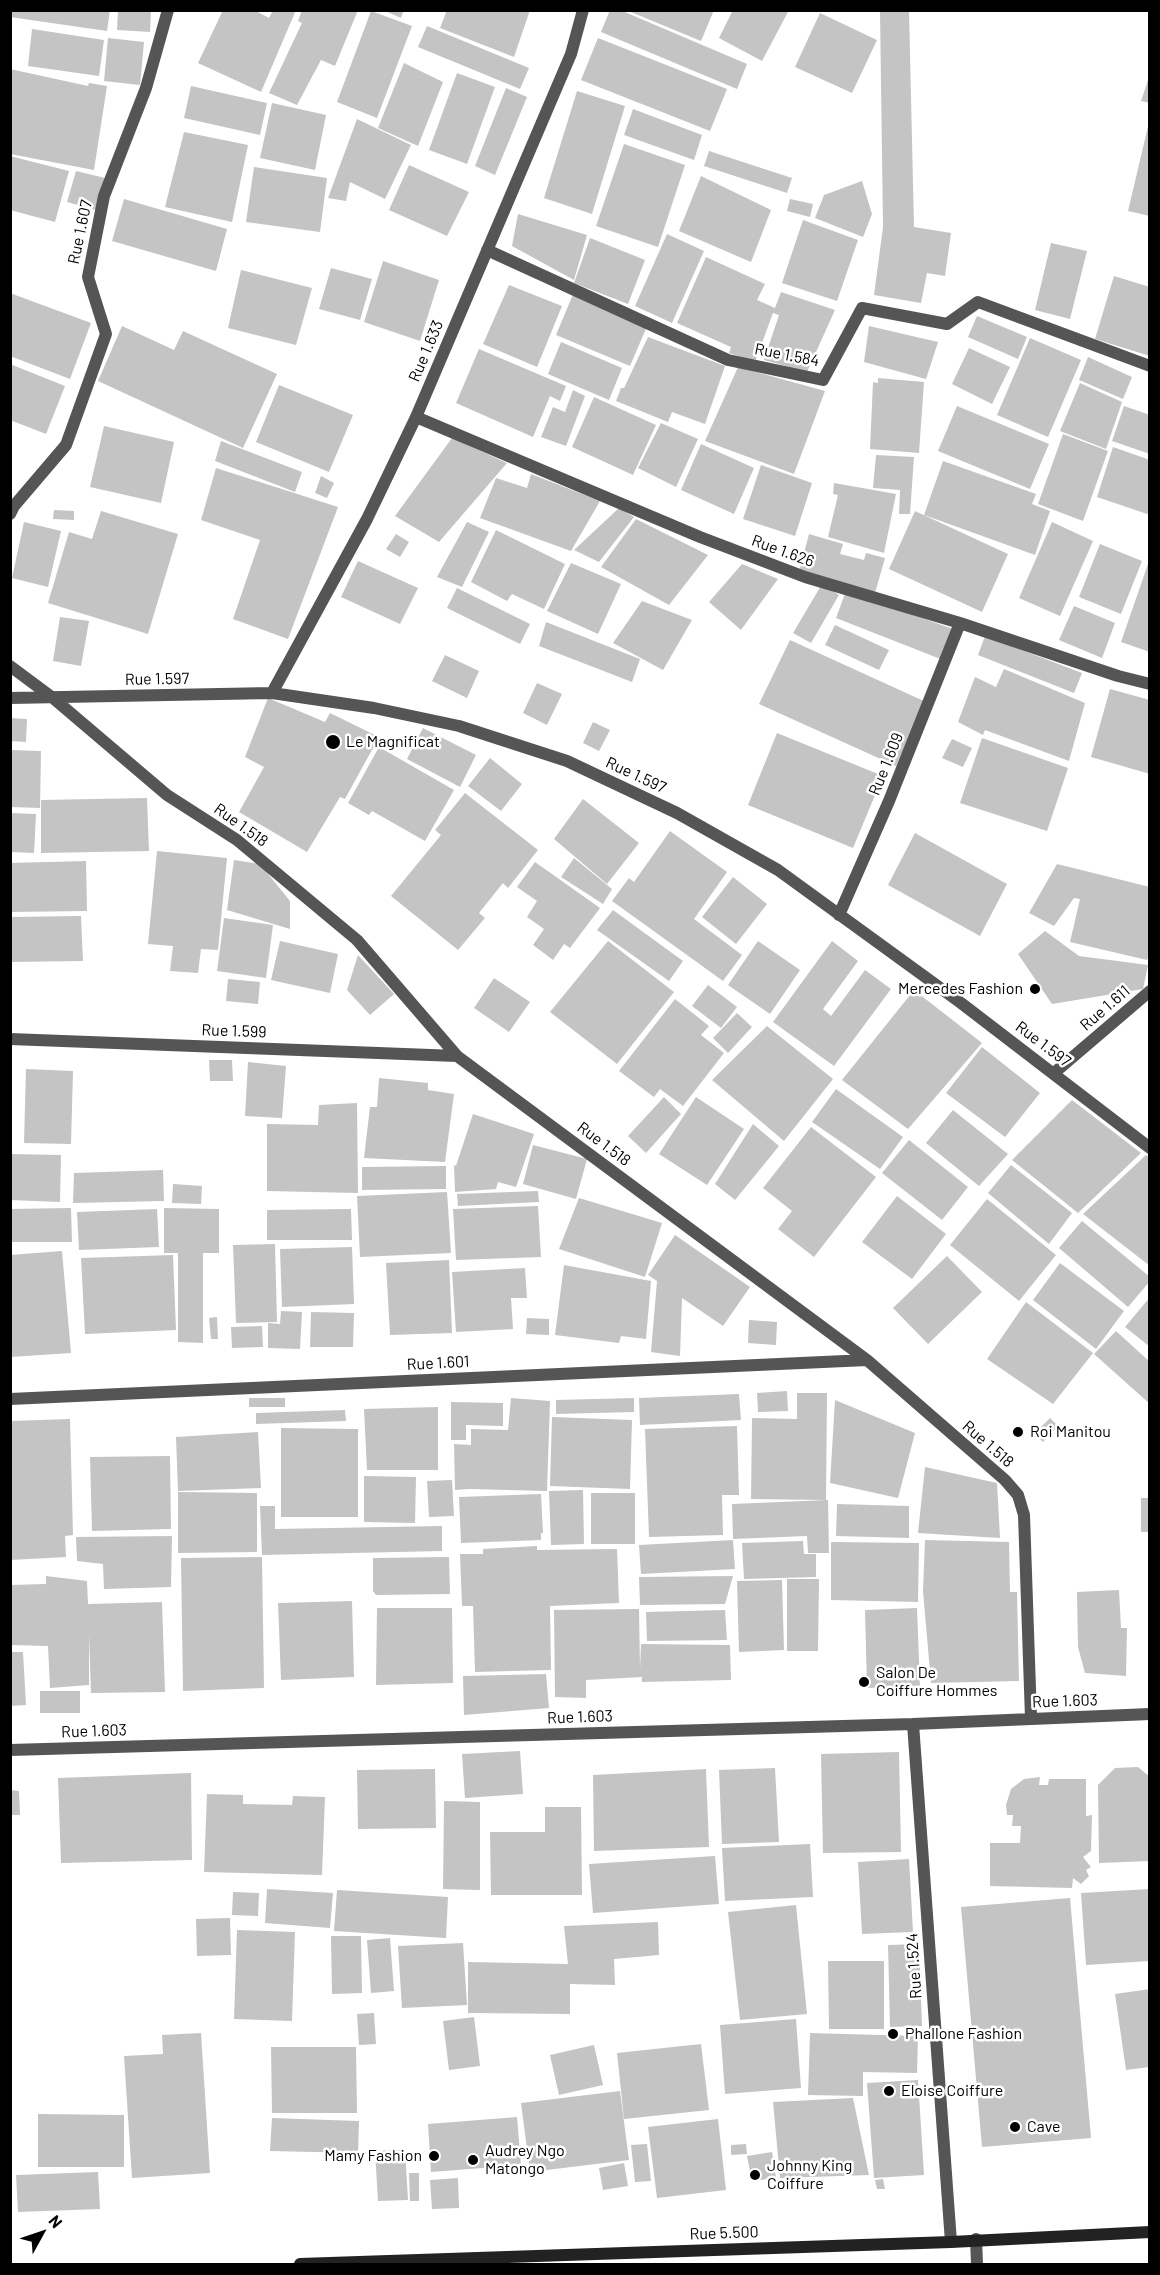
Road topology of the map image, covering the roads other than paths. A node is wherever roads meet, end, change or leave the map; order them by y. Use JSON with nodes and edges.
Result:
{"nodes":[{"id":1,"x":168,"y":10,"type":"edge"},
{"id":2,"x":583,"y":10,"type":"edge"},
{"id":3,"x":487,"y":250,"type":"junction"},
{"id":4,"x":1149,"y":366,"type":"edge"},
{"id":5,"x":416,"y":417,"type":"junction"},
{"id":6,"x":10,"y":514,"type":"edge"},
{"id":7,"x":960,"y":623,"type":"junction"},
{"id":8,"x":10,"y":666,"type":"edge"},
{"id":9,"x":1149,"y":684,"type":"edge"},
{"id":10,"x":272,"y":693,"type":"junction"},
{"id":11,"x":10,"y":698,"type":"edge"},
{"id":12,"x":54,"y":698,"type":"junction"},
{"id":13,"x":840,"y":915,"type":"junction"},
{"id":14,"x":1149,"y":991,"type":"edge"},
{"id":15,"x":10,"y":1039,"type":"edge"},
{"id":16,"x":457,"y":1056,"type":"junction"},
{"id":17,"x":1054,"y":1073,"type":"junction"},
{"id":18,"x":1149,"y":1148,"type":"edge"},
{"id":19,"x":867,"y":1359,"type":"junction"},
{"id":20,"x":10,"y":1399,"type":"edge"},
{"id":21,"x":1149,"y":1714,"type":"edge"},
{"id":22,"x":1031,"y":1718,"type":"junction"},
{"id":23,"x":913,"y":1724,"type":"junction"},
{"id":24,"x":10,"y":1750,"type":"edge"},
{"id":25,"x":1149,"y":2232,"type":"edge"},
{"id":26,"x":976,"y":2239,"type":"junction"},
{"id":27,"x":951,"y":2242,"type":"junction"},
{"id":28,"x":300,"y":2265,"type":"edge"},
{"id":29,"x":977,"y":2265,"type":"edge"}],
"edges":[{"from":1,"to":6,"type":"street","name":"Rue 1.607"},
{"from":2,"to":3,"type":"street","name":"Rue 1.633"},
{"from":3,"to":4,"type":"street","name":"Rue 1.584"},
{"from":3,"to":5,"type":"street","name":"Rue 1.633"},
{"from":5,"to":7,"type":"street","name":"Rue 1.626"},
{"from":5,"to":10,"type":"street","name":"Rue 1.633"},
{"from":7,"to":9,"type":"street","name":"Rue 1.626"},
{"from":7,"to":13,"type":"street","name":"Rue 1.609"},
{"from":8,"to":12,"type":"street","name":"Rue 1.518"},
{"from":10,"to":12,"type":"street","name":"Rue 1.597"},
{"from":10,"to":13,"type":"street","name":"Rue 1.597"},
{"from":11,"to":12,"type":"street","name":"Rue 1.597"},
{"from":12,"to":16,"type":"street","name":"Rue 1.518"},
{"from":13,"to":17,"type":"street","name":"Rue 1.597"},
{"from":14,"to":17,"type":"street","name":"Rue 1.611"},
{"from":15,"to":16,"type":"street","name":"Rue 1.599"},
{"from":16,"to":19,"type":"street","name":"Rue 1.518"},
{"from":17,"to":18,"type":"street","name":"Rue 1.597"},
{"from":19,"to":20,"type":"street","name":"Rue 1.601"},
{"from":19,"to":22,"type":"street","name":"Rue 1.518"},
{"from":21,"to":22,"type":"street","name":"Rue 1.603"},
{"from":22,"to":23,"type":"street","name":"Rue 1.603"},
{"from":23,"to":24,"type":"street","name":"Rue 1.603"},
{"from":23,"to":27,"type":"street","name":"Rue 1.524"},
{"from":25,"to":26,"type":"main road","name":"Rue 5.500"},
{"from":26,"to":27,"type":"main road","name":"Rue 5.500"},
{"from":26,"to":29,"type":"street"},
{"from":27,"to":28,"type":"main road","name":"Rue 5.500"}]}
